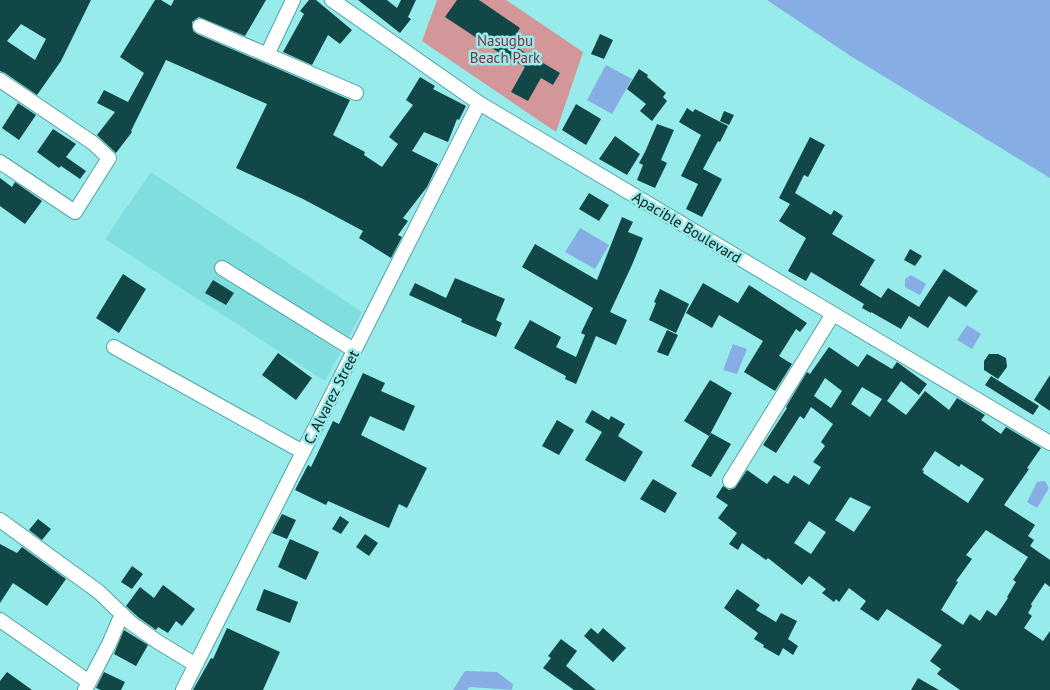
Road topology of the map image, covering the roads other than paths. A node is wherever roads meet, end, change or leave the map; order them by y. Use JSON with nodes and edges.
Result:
{"nodes":[{"id":1,"x":293,"y":0,"type":"edge"},
{"id":2,"x":332,"y":0,"type":"edge"},
{"id":3,"x":200,"y":26,"type":"dead end"},
{"id":4,"x":268,"y":55,"type":"junction"},
{"id":5,"x":0,"y":80,"type":"edge"},
{"id":6,"x":356,"y":93,"type":"dead end"},
{"id":7,"x":479,"y":103,"type":"junction"},
{"id":8,"x":0,"y":162,"type":"edge"},
{"id":9,"x":222,"y":268,"type":"dead end"},
{"id":10,"x":833,"y":314,"type":"junction"},
{"id":11,"x":114,"y":347,"type":"dead end"},
{"id":12,"x":354,"y":350,"type":"junction"},
{"id":13,"x":1050,"y":443,"type":"edge"},
{"id":14,"x":303,"y":452,"type":"junction"},
{"id":15,"x":730,"y":481,"type":"dead end"},
{"id":16,"x":0,"y":520,"type":"edge"},
{"id":17,"x":122,"y":614,"type":"junction"},
{"id":18,"x":0,"y":620,"type":"edge"},
{"id":19,"x":196,"y":665,"type":"junction"},
{"id":20,"x":87,"y":686,"type":"edge"},
{"id":21,"x":183,"y":690,"type":"edge"}],
"edges":[{"from":1,"to":4,"type":"street"},
{"from":2,"to":7,"type":"street","name":"Apacible Boulevard"},
{"from":3,"to":4,"type":"street"},
{"from":4,"to":6,"type":"street"},
{"from":5,"to":8,"type":"street"},
{"from":7,"to":10,"type":"street","name":"Apacible Boulevard"},
{"from":7,"to":12,"type":"street","name":"C. Alvarez Street"},
{"from":9,"to":12,"type":"street"},
{"from":10,"to":13,"type":"street","name":"Apacible Boulevard"},
{"from":10,"to":15,"type":"street"},
{"from":11,"to":14,"type":"street"},
{"from":12,"to":14,"type":"street","name":"C. Alvarez Street"},
{"from":14,"to":19,"type":"street","name":"C. Alvarez Street"},
{"from":16,"to":17,"type":"street"},
{"from":17,"to":19,"type":"street"},
{"from":17,"to":20,"type":"street"},
{"from":18,"to":20,"type":"street"},
{"from":19,"to":21,"type":"street","name":"C. Alvarez Street"}]}
